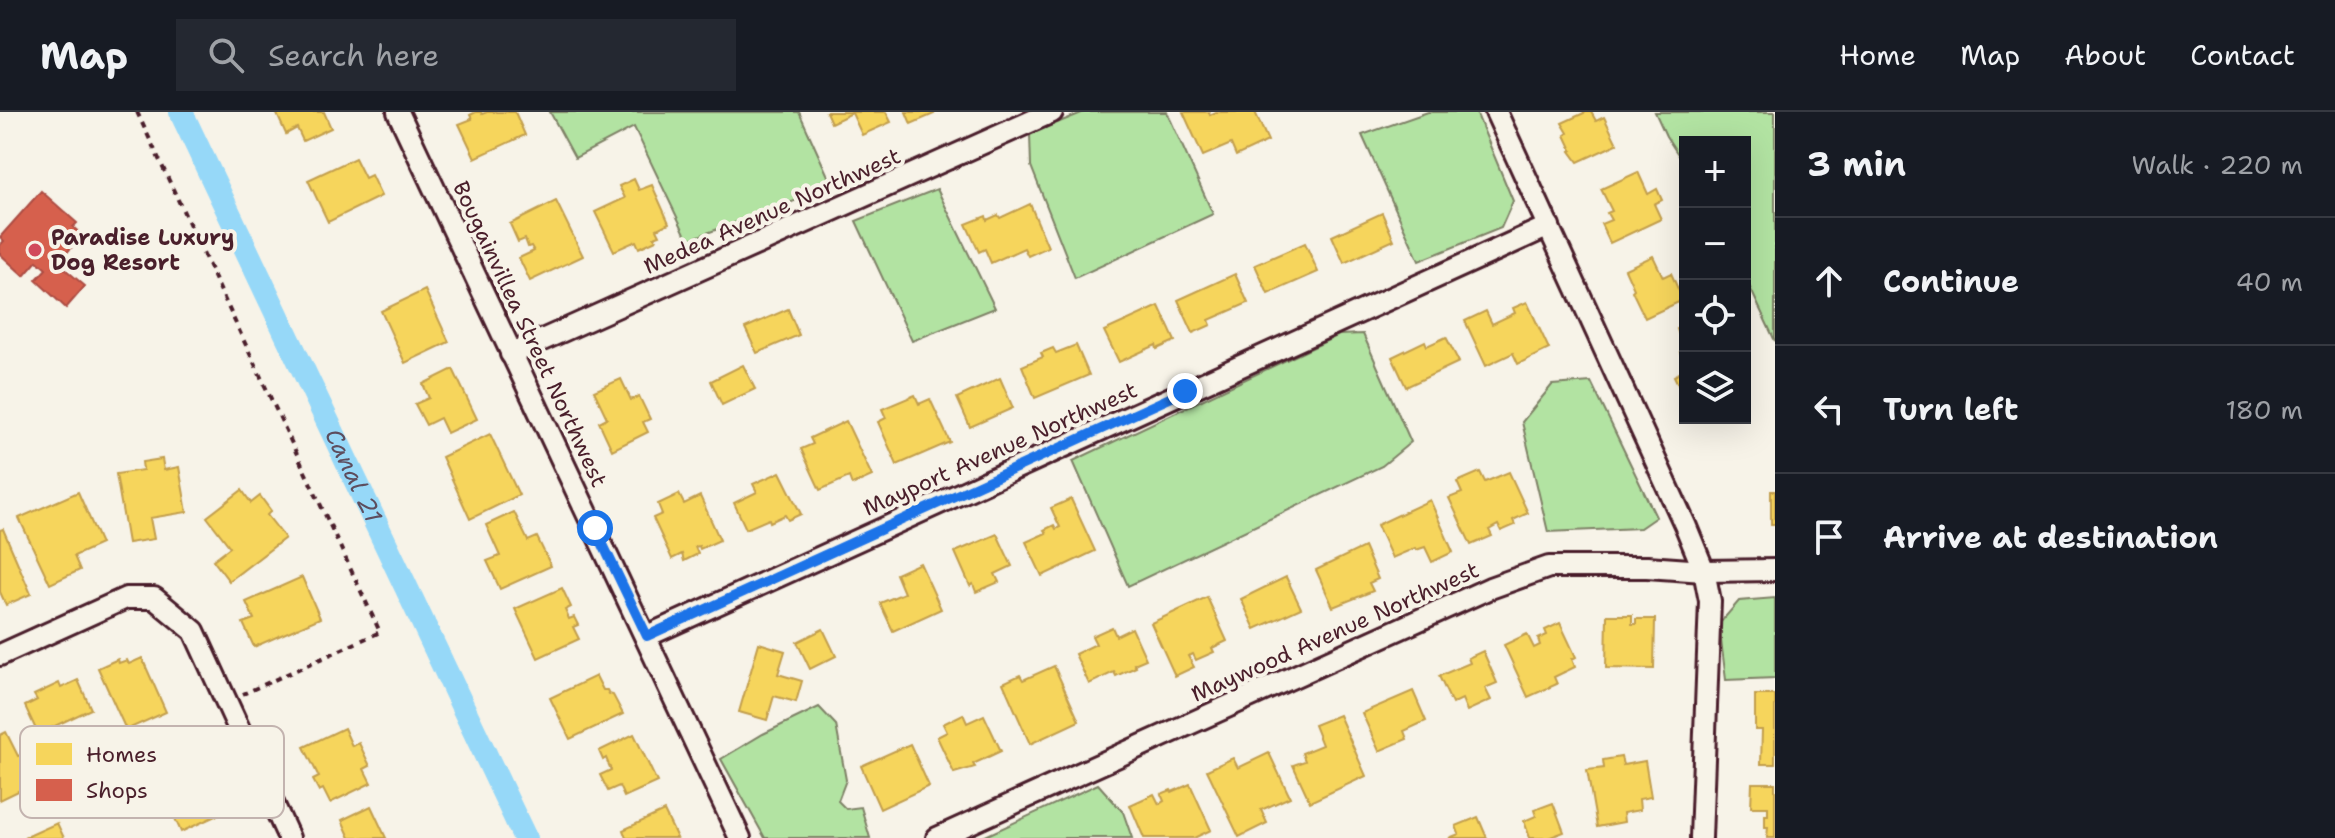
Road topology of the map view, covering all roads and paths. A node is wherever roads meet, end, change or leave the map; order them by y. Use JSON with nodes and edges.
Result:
{"nodes":[{"id":1,"x":137,"y":112,"type":"edge"},
{"id":2,"x":398,"y":112,"type":"edge"},
{"id":3,"x":1052,"y":112,"type":"edge"},
{"id":4,"x":1496,"y":112,"type":"edge"},
{"id":5,"x":1549,"y":226,"type":"junction"},
{"id":6,"x":511,"y":354,"type":"junction"},
{"id":7,"x":1775,"y":570,"type":"edge"},
{"id":8,"x":1704,"y":571,"type":"junction"},
{"id":9,"x":647,"y":636,"type":"junction"},
{"id":10,"x":0,"y":655,"type":"edge"},
{"id":11,"x":226,"y":702,"type":"junction"},
{"id":12,"x":237,"y":726,"type":"edge"},
{"id":13,"x":280,"y":818,"type":"edge"},
{"id":14,"x":289,"y":838,"type":"edge"},
{"id":15,"x":740,"y":838,"type":"edge"},
{"id":16,"x":937,"y":838,"type":"edge"},
{"id":17,"x":1701,"y":838,"type":"edge"}],
"edges":[{"from":1,"to":11,"type":"path"},
{"from":2,"to":6,"type":"street","name":"Bougainvillea Street Northwest"},
{"from":3,"to":6,"type":"street","name":"Medea Avenue Northwest"},
{"from":4,"to":5,"type":"street"},
{"from":5,"to":8,"type":"street"},
{"from":5,"to":9,"type":"street","name":"Mayport Avenue Northwest"},
{"from":6,"to":9,"type":"street","name":"Bougainvillea Street Northwest"},
{"from":7,"to":8,"type":"street","name":"Maywood Avenue Northwest"},
{"from":8,"to":16,"type":"street","name":"Maywood Avenue Northwest"},
{"from":8,"to":17,"type":"street"},
{"from":9,"to":15,"type":"street","name":"Bougainvillea Street Northwest"},
{"from":10,"to":11,"type":"street"},
{"from":11,"to":12,"type":"street"},
{"from":13,"to":14,"type":"street"}]}
